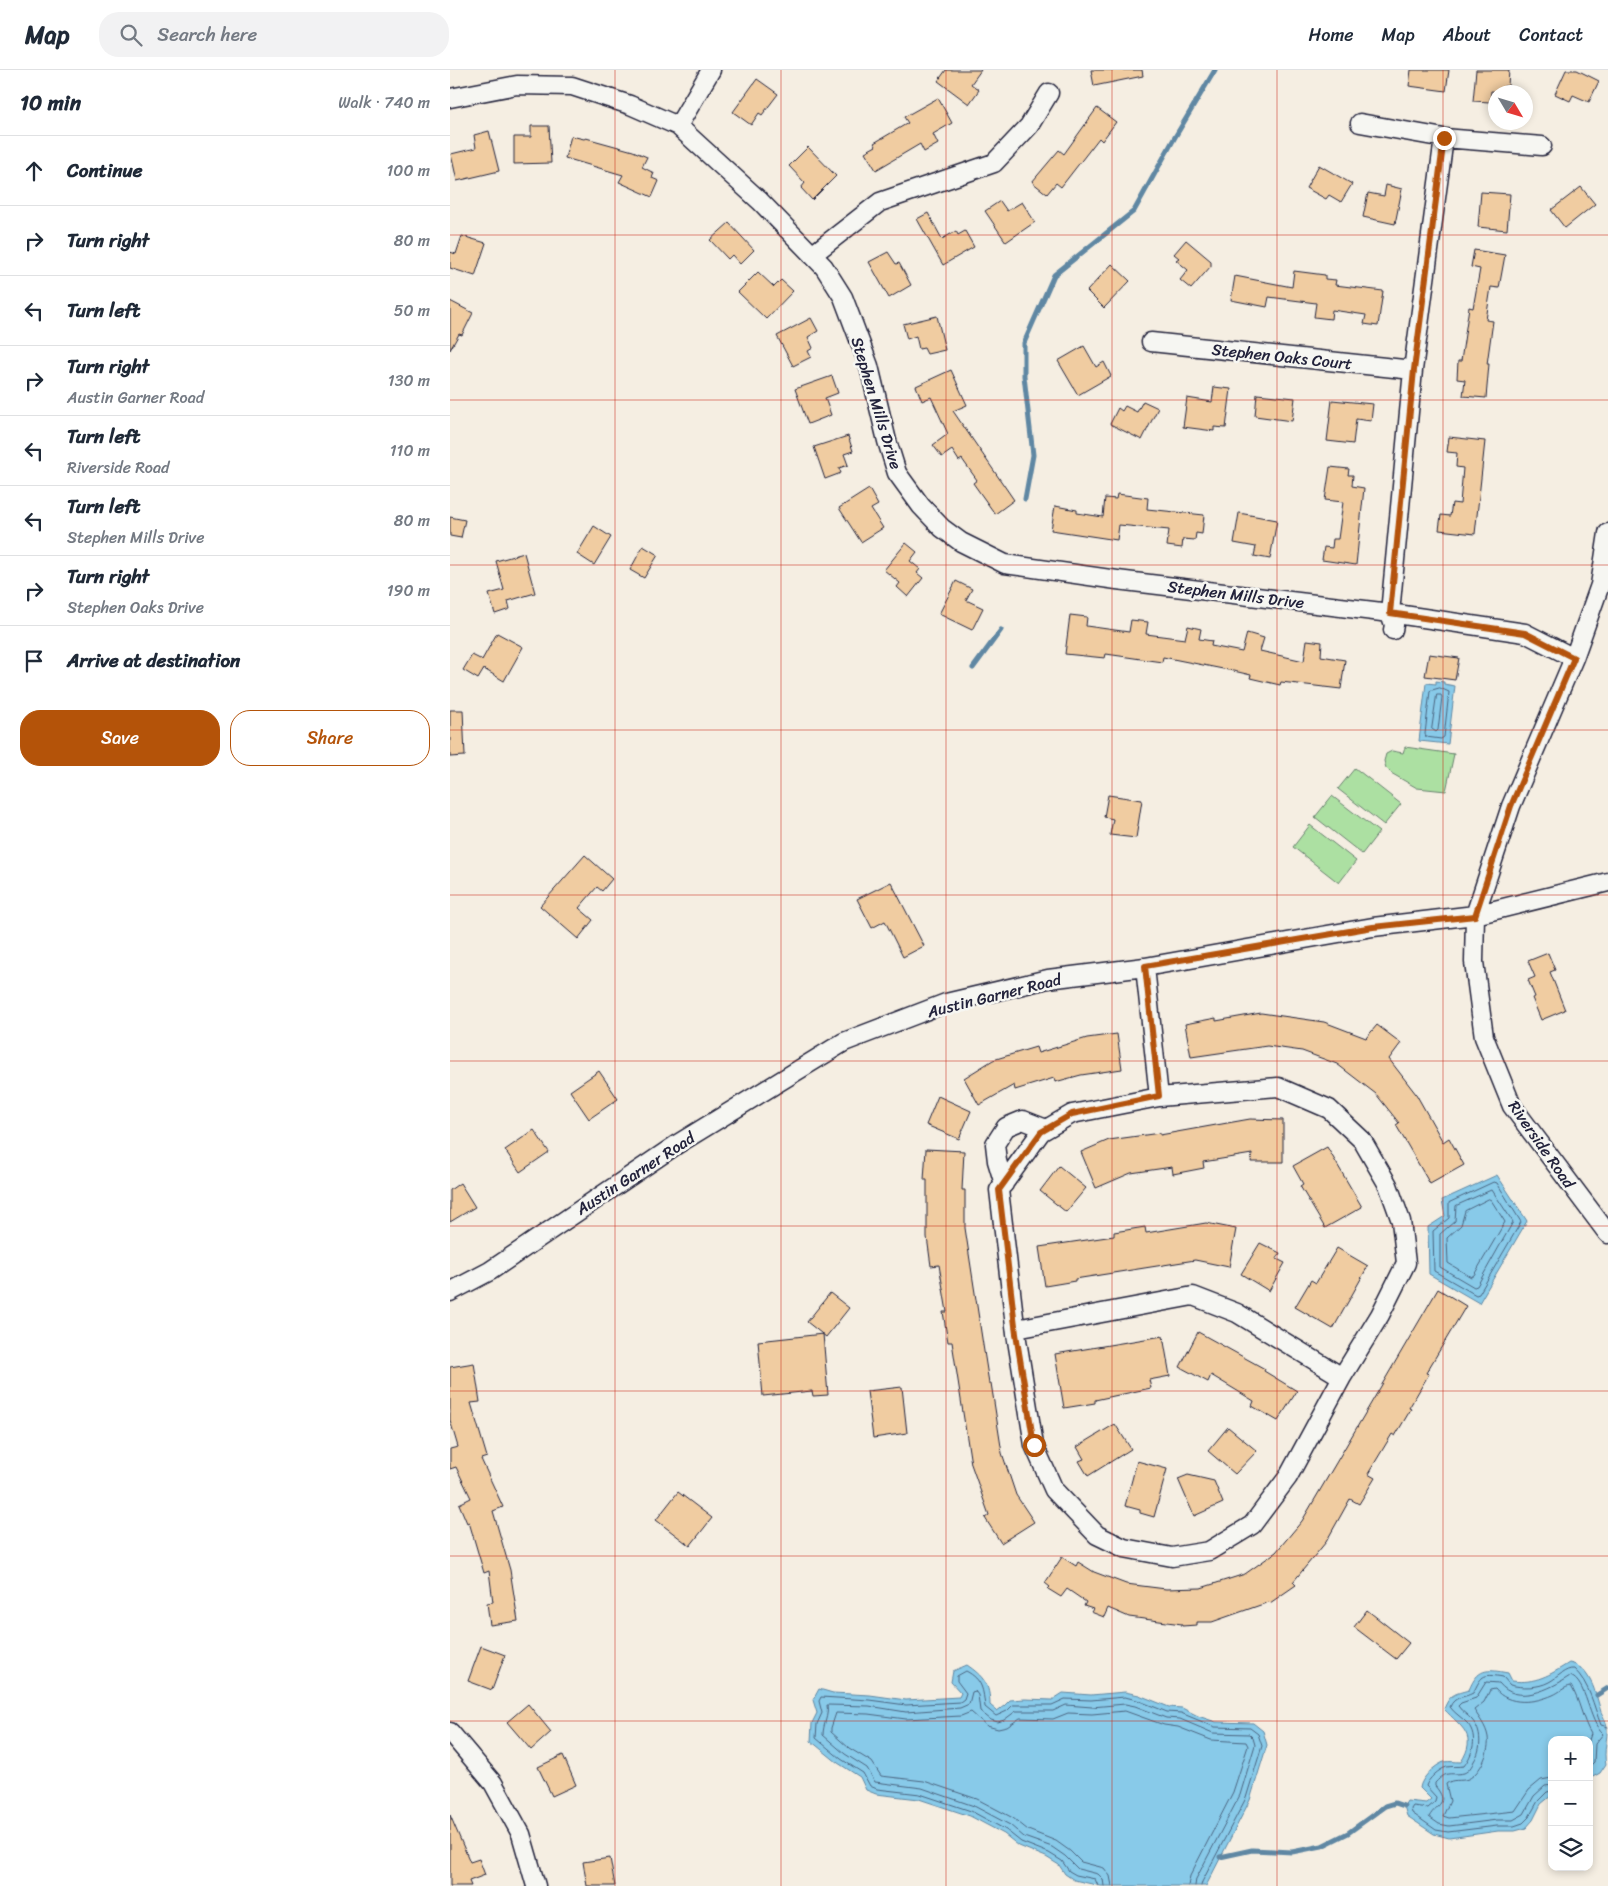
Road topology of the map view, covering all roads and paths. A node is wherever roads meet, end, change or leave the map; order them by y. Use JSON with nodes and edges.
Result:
{"nodes":[{"id":1,"x":711,"y":70,"type":"edge"},
{"id":2,"x":1049,"y":93,"type":"dead end"},
{"id":3,"x":450,"y":98,"type":"edge"},
{"id":4,"x":1360,"y":123,"type":"dead end"},
{"id":5,"x":678,"y":126,"type":"junction"},
{"id":6,"x":1444,"y":138,"type":"junction"},
{"id":7,"x":1542,"y":146,"type":"dead end"},
{"id":8,"x":812,"y":255,"type":"junction"},
{"id":9,"x":1151,"y":342,"type":"dead end"},
{"id":10,"x":1414,"y":370,"type":"junction"},
{"id":11,"x":1608,"y":533,"type":"edge"},
{"id":12,"x":1392,"y":621,"type":"junction"},
{"id":13,"x":1574,"y":658,"type":"junction"},
{"id":14,"x":1608,"y":882,"type":"edge"},
{"id":15,"x":1475,"y":916,"type":"junction"},
{"id":16,"x":1145,"y":966,"type":"junction"},
{"id":17,"x":1159,"y":1096,"type":"junction"},
{"id":18,"x":1046,"y":1129,"type":"junction"},
{"id":19,"x":1004,"y":1184,"type":"junction"},
{"id":20,"x":1608,"y":1234,"type":"edge"},
{"id":21,"x":450,"y":1292,"type":"edge"},
{"id":22,"x":1016,"y":1329,"type":"junction"},
{"id":23,"x":1342,"y":1377,"type":"junction"},
{"id":24,"x":450,"y":1732,"type":"edge"},
{"id":25,"x":536,"y":1886,"type":"edge"}],
"edges":[{"from":1,"to":5,"type":"street"},
{"from":2,"to":8,"type":"street"},
{"from":3,"to":5,"type":"street","name":"Stephen Mills Drive"},
{"from":4,"to":6,"type":"street"},
{"from":5,"to":8,"type":"street","name":"Stephen Mills Drive"},
{"from":6,"to":7,"type":"street"},
{"from":6,"to":10,"type":"street"},
{"from":8,"to":12,"type":"street","name":"Stephen Mills Drive"},
{"from":9,"to":10,"type":"street","name":"Stephen Oaks Court"},
{"from":10,"to":12,"type":"street"},
{"from":11,"to":13,"type":"street","name":"Riverside Road"},
{"from":12,"to":13,"type":"street","name":"Stephen Mills Drive"},
{"from":13,"to":15,"type":"street","name":"Riverside Road"},
{"from":14,"to":15,"type":"street","name":"Austin Garner Road"},
{"from":15,"to":16,"type":"street","name":"Austin Garner Road"},
{"from":15,"to":20,"type":"street","name":"Riverside Road"},
{"from":16,"to":17,"type":"street"},
{"from":16,"to":21,"type":"street","name":"Austin Garner Road"},
{"from":17,"to":18,"type":"street"},
{"from":17,"to":23,"type":"street"},
{"from":18,"to":19,"type":"street"},
{"from":18,"to":19,"type":"street"},
{"from":19,"to":22,"type":"street"},
{"from":22,"to":23,"type":"street"},
{"from":22,"to":23,"type":"street"},
{"from":24,"to":25,"type":"street"}]}
